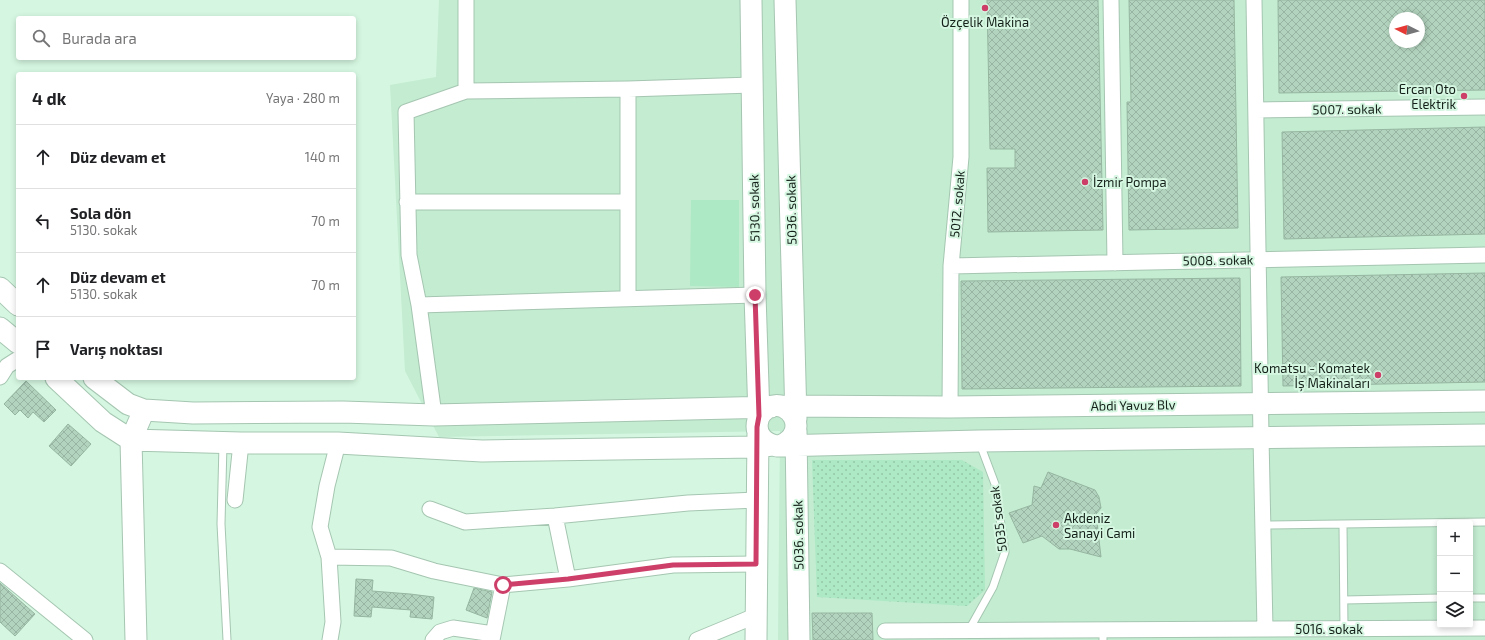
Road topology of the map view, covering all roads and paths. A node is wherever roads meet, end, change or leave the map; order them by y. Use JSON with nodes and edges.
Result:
{"nodes":[{"id":1,"x":466,"y":0,"type":"edge"},
{"id":2,"x":751,"y":0,"type":"edge"},
{"id":3,"x":785,"y":0,"type":"edge"},
{"id":4,"x":961,"y":0,"type":"edge"},
{"id":5,"x":1111,"y":0,"type":"edge"},
{"id":6,"x":1254,"y":0,"type":"edge"},
{"id":7,"x":752,"y":85,"type":"junction"},
{"id":8,"x":628,"y":89,"type":"junction"},
{"id":9,"x":466,"y":91,"type":"junction"},
{"id":10,"x":1485,"y":107,"type":"edge"},
{"id":11,"x":1256,"y":110,"type":"junction"},
{"id":12,"x":407,"y":202,"type":"junction"},
{"id":13,"x":628,"y":202,"type":"junction"},
{"id":14,"x":1485,"y":255,"type":"edge"},
{"id":15,"x":1258,"y":260,"type":"junction"},
{"id":16,"x":1115,"y":263,"type":"junction"},
{"id":17,"x":951,"y":266,"type":"junction"},
{"id":18,"x":0,"y":288,"type":"edge"},
{"id":19,"x":755,"y":295,"type":"junction"},
{"id":20,"x":628,"y":298,"type":"junction"},
{"id":21,"x":16,"y":303,"type":"edge"},
{"id":22,"x":419,"y":305,"type":"junction"},
{"id":23,"x":0,"y":328,"type":"edge"},
{"id":24,"x":16,"y":341,"type":"edge"},
{"id":25,"x":16,"y":359,"type":"edge"},
{"id":26,"x":0,"y":377,"type":"edge"},
{"id":27,"x":58,"y":380,"type":"edge"},
{"id":28,"x":97,"y":380,"type":"edge"},
{"id":29,"x":1485,"y":401,"type":"edge"},
{"id":30,"x":1260,"y":404,"type":"junction"},
{"id":31,"x":950,"y":407,"type":"junction"},
{"id":32,"x":144,"y":410,"type":"junction"},
{"id":33,"x":434,"y":415,"type":"junction"},
{"id":34,"x":777,"y":426,"type":"junction"},
{"id":35,"x":1485,"y":435,"type":"edge"},
{"id":36,"x":1261,"y":437,"type":"junction"},
{"id":37,"x":131,"y":440,"type":"junction"},
{"id":38,"x":979,"y":441,"type":"junction"},
{"id":39,"x":232,"y":443,"type":"junction"},
{"id":40,"x":338,"y":443,"type":"junction"},
{"id":41,"x":235,"y":500,"type":"dead end"},
{"id":42,"x":757,"y":500,"type":"junction"},
{"id":43,"x":430,"y":509,"type":"dead end"},
{"id":44,"x":555,"y":516,"type":"junction"},
{"id":45,"x":1485,"y":522,"type":"edge"},
{"id":46,"x":1263,"y":524,"type":"junction"},
{"id":47,"x":1343,"y":524,"type":"junction"},
{"id":48,"x":329,"y":557,"type":"junction"},
{"id":49,"x":756,"y":564,"type":"junction"},
{"id":50,"x":0,"y":571,"type":"edge"},
{"id":51,"x":568,"y":579,"type":"junction"},
{"id":52,"x":503,"y":585,"type":"junction"},
{"id":53,"x":1437,"y":598,"type":"edge"},
{"id":54,"x":1473,"y":598,"type":"edge"},
{"id":55,"x":1485,"y":598,"type":"edge"},
{"id":56,"x":1344,"y":600,"type":"junction"},
{"id":57,"x":755,"y":616,"type":"junction"},
{"id":58,"x":1485,"y":628,"type":"edge"},
{"id":59,"x":1344,"y":629,"type":"junction"},
{"id":60,"x":1274,"y":631,"type":"junction"},
{"id":61,"x":1406,"y":634,"type":"edge"},
{"id":62,"x":885,"y":635,"type":"edge"},
{"id":63,"x":969,"y":635,"type":"edge"},
{"id":64,"x":1103,"y":635,"type":"edge"},
{"id":65,"x":493,"y":637,"type":"edge"},
{"id":66,"x":85,"y":640,"type":"edge"},
{"id":67,"x":136,"y":640,"type":"edge"},
{"id":68,"x":227,"y":640,"type":"edge"},
{"id":69,"x":330,"y":640,"type":"edge"},
{"id":70,"x":433,"y":640,"type":"edge"},
{"id":71,"x":697,"y":640,"type":"edge"},
{"id":72,"x":756,"y":640,"type":"edge"},
{"id":73,"x":800,"y":640,"type":"edge"}],
"edges":[{"from":1,"to":9,"type":"street"},
{"from":2,"to":7,"type":"main road","name":"5130. sokak"},
{"from":3,"to":34,"type":"main road","name":"5036. sokak"},
{"from":4,"to":17,"type":"street","name":"5012. sokak"},
{"from":5,"to":16,"type":"street"},
{"from":6,"to":11,"type":"street"},
{"from":7,"to":8,"type":"street"},
{"from":7,"to":19,"type":"main road","name":"5130. sokak"},
{"from":8,"to":9,"type":"street"},
{"from":8,"to":13,"type":"street"},
{"from":9,"to":12,"type":"street"},
{"from":10,"to":11,"type":"street","name":"5007. sokak"},
{"from":11,"to":15,"type":"street"},
{"from":12,"to":13,"type":"street"},
{"from":12,"to":22,"type":"street"},
{"from":13,"to":20,"type":"street"},
{"from":14,"to":15,"type":"street","name":"5008. sokak"},
{"from":15,"to":16,"type":"street","name":"5008. sokak"},
{"from":15,"to":30,"type":"street"},
{"from":16,"to":17,"type":"street","name":"5008. sokak"},
{"from":17,"to":31,"type":"street","name":"5012. sokak"},
{"from":18,"to":21,"type":"main road"},
{"from":19,"to":20,"type":"street"},
{"from":19,"to":34,"type":"main road","name":"5130. sokak"},
{"from":20,"to":22,"type":"street"},
{"from":22,"to":33,"type":"street"},
{"from":23,"to":24,"type":"main road"},
{"from":25,"to":26,"type":"street"},
{"from":27,"to":37,"type":"main road"},
{"from":28,"to":32,"type":"main road"},
{"from":29,"to":30,"type":"main road","name":"Abdi Yavuz Blv"},
{"from":30,"to":31,"type":"main road","name":"Abdi Yavuz Blv"},
{"from":30,"to":36,"type":"street"},
{"from":31,"to":34,"type":"main road","name":"Abdi Yavuz Blv"},
{"from":32,"to":33,"type":"main road"},
{"from":32,"to":37,"type":"main road"},
{"from":33,"to":34,"type":"main road"},
{"from":34,"to":38,"type":"main road"},
{"from":34,"to":40,"type":"main road"},
{"from":34,"to":42,"type":"main road","name":"5130. sokak"},
{"from":34,"to":73,"type":"main road","name":"5036. sokak"},
{"from":35,"to":36,"type":"main road"},
{"from":36,"to":38,"type":"main road"},
{"from":36,"to":46,"type":"street"},
{"from":37,"to":39,"type":"main road"},
{"from":37,"to":67,"type":"main road"},
{"from":38,"to":63,"type":"lane","name":"5035 sokak"},
{"from":39,"to":40,"type":"main road"},
{"from":39,"to":41,"type":"street"},
{"from":39,"to":68,"type":"lane"},
{"from":40,"to":48,"type":"street"},
{"from":42,"to":44,"type":"street"},
{"from":42,"to":49,"type":"main road","name":"5130. sokak"},
{"from":43,"to":44,"type":"street"},
{"from":44,"to":51,"type":"street"},
{"from":45,"to":47,"type":"lane"},
{"from":46,"to":47,"type":"lane"},
{"from":46,"to":60,"type":"street"},
{"from":47,"to":56,"type":"lane"},
{"from":48,"to":52,"type":"street"},
{"from":48,"to":69,"type":"street"},
{"from":49,"to":51,"type":"street"},
{"from":49,"to":57,"type":"main road","name":"5130. sokak"},
{"from":50,"to":66,"type":"street"},
{"from":51,"to":52,"type":"street"},
{"from":52,"to":65,"type":"street"},
{"from":53,"to":56,"type":"lane"},
{"from":54,"to":55,"type":"lane"},
{"from":56,"to":59,"type":"lane"},
{"from":57,"to":71,"type":"street"},
{"from":57,"to":72,"type":"main road","name":"5130. sokak"},
{"from":58,"to":61,"type":"street","name":"5016. sokak"},
{"from":59,"to":60,"type":"street","name":"5016. sokak"},
{"from":59,"to":61,"type":"street","name":"5016. sokak"},
{"from":60,"to":64,"type":"street","name":"5016. sokak"},
{"from":62,"to":63,"type":"street","name":"5016. sokak"},
{"from":63,"to":64,"type":"street","name":"5016. sokak"},
{"from":65,"to":70,"type":"street"}]}
